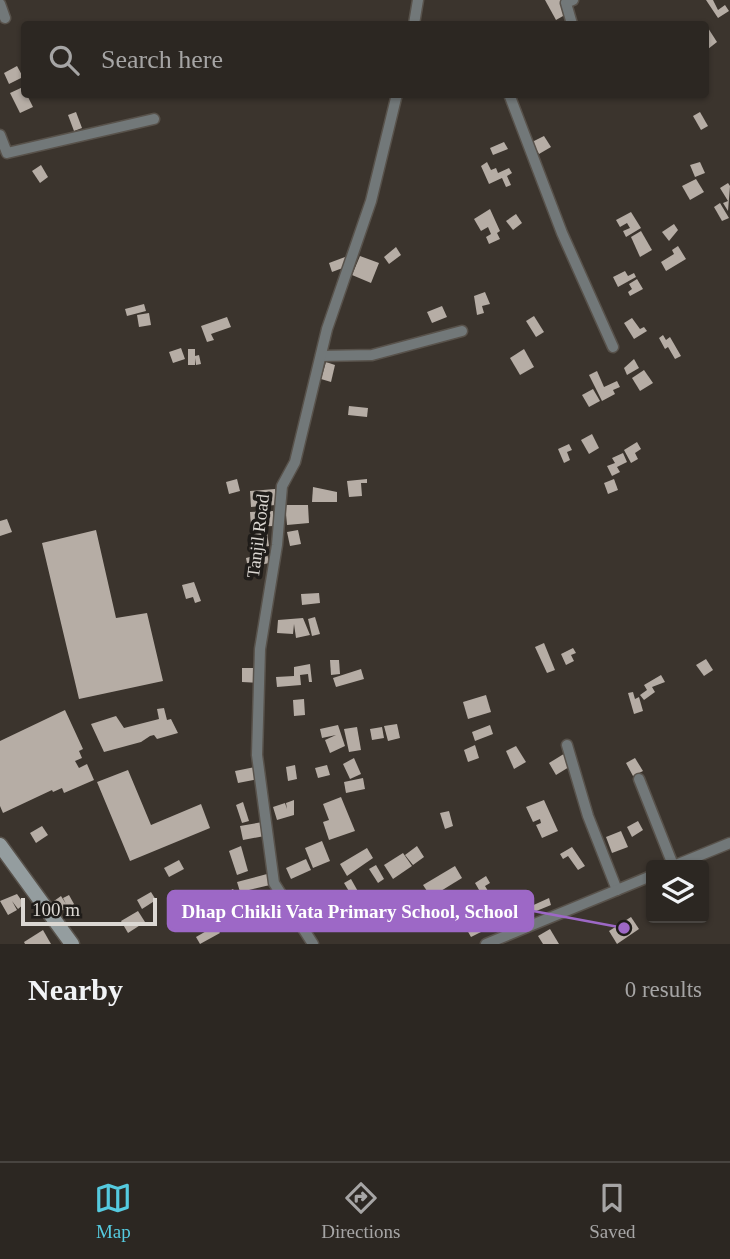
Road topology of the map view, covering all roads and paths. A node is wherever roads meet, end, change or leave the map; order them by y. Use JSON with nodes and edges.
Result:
{"nodes":[{"id":1,"x":418,"y":0,"type":"edge"},
{"id":2,"x":573,"y":0,"type":"edge"},
{"id":3,"x":0,"y":4,"type":"edge"},
{"id":4,"x":5,"y":18,"type":"dead end"},
{"id":5,"x":414,"y":21,"type":"edge"},
{"id":6,"x":571,"y":21,"type":"edge"},
{"id":7,"x":396,"y":98,"type":"edge"},
{"id":8,"x":511,"y":98,"type":"edge"},
{"id":9,"x":154,"y":119,"type":"dead end"},
{"id":10,"x":0,"y":135,"type":"edge"},
{"id":11,"x":462,"y":331,"type":"dead end"},
{"id":12,"x":613,"y":348,"type":"dead end"},
{"id":13,"x":321,"y":356,"type":"junction"},
{"id":14,"x":566,"y":745,"type":"dead end"},
{"id":15,"x":639,"y":779,"type":"dead end"},
{"id":16,"x":730,"y":843,"type":"edge"},
{"id":17,"x":0,"y":845,"type":"edge"},
{"id":18,"x":672,"y":860,"type":"edge"},
{"id":19,"x":687,"y":860,"type":"edge"},
{"id":20,"x":646,"y":878,"type":"edge"},
{"id":21,"x":617,"y":890,"type":"junction"},
{"id":22,"x":72,"y":944,"type":"edge"},
{"id":23,"x":313,"y":944,"type":"edge"},
{"id":24,"x":486,"y":944,"type":"edge"}],
"edges":[{"from":1,"to":5,"type":"street"},
{"from":2,"to":6,"type":"street"},
{"from":3,"to":4,"type":"street"},
{"from":7,"to":13,"type":"street","name":"Tanjil Road"},
{"from":8,"to":12,"type":"street"},
{"from":9,"to":10,"type":"street"},
{"from":11,"to":13,"type":"street"},
{"from":13,"to":23,"type":"street","name":"Tanjil Road"},
{"from":14,"to":21,"type":"street"},
{"from":15,"to":18,"type":"street"},
{"from":16,"to":19,"type":"street"},
{"from":17,"to":22,"type":"main road"},
{"from":20,"to":21,"type":"street"},
{"from":21,"to":24,"type":"street"}]}
